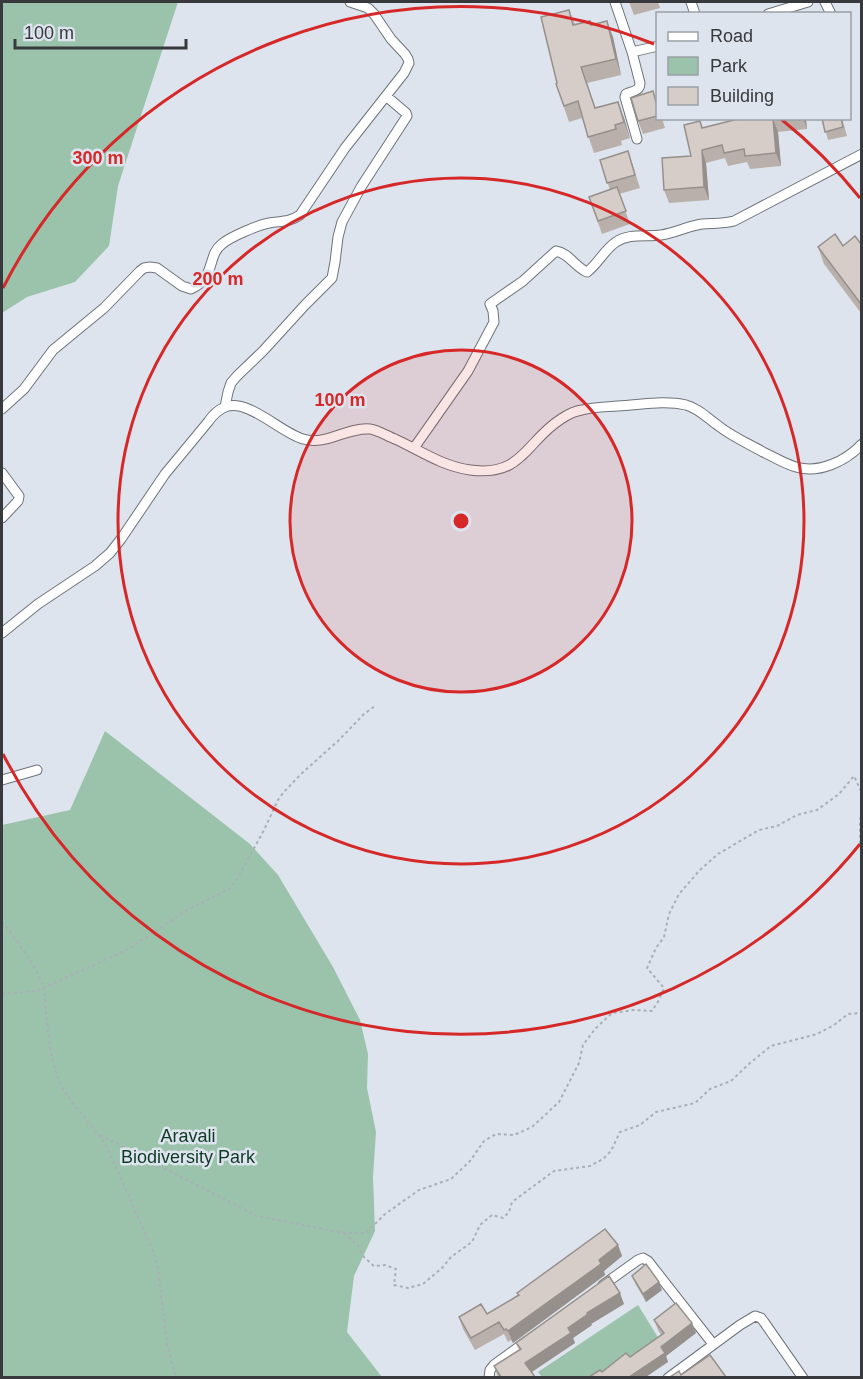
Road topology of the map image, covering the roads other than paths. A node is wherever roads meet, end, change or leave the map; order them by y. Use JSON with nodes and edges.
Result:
{"nodes":[{"id":1,"x":350,"y":2,"type":"edge"},
{"id":2,"x":615,"y":2,"type":"edge"},
{"id":3,"x":808,"y":2,"type":"edge"},
{"id":4,"x":775,"y":12,"type":"edge"},
{"id":5,"x":656,"y":46,"type":"edge"},
{"id":6,"x":632,"y":52,"type":"junction"},
{"id":7,"x":386,"y":96,"type":"junction"},
{"id":8,"x":637,"y":139,"type":"dead end"},
{"id":9,"x":861,"y":154,"type":"edge"},
{"id":10,"x":225,"y":407,"type":"junction"},
{"id":11,"x":2,"y":409,"type":"edge"},
{"id":12,"x":861,"y":444,"type":"edge"},
{"id":13,"x":414,"y":448,"type":"junction"},
{"id":14,"x":2,"y":473,"type":"edge"},
{"id":15,"x":2,"y":518,"type":"edge"},
{"id":16,"x":2,"y":633,"type":"edge"},
{"id":17,"x":37,"y":770,"type":"dead end"},
{"id":18,"x":2,"y":780,"type":"edge"},
{"id":19,"x":599,"y":1288,"type":"edge"},
{"id":20,"x":532,"y":1337,"type":"edge"},
{"id":21,"x":713,"y":1344,"type":"junction"},
{"id":22,"x":489,"y":1377,"type":"edge"},
{"id":23,"x":668,"y":1377,"type":"edge"},
{"id":24,"x":803,"y":1377,"type":"edge"}],
"edges":[{"from":1,"to":7,"type":"street"},
{"from":2,"to":6,"type":"street"},
{"from":3,"to":4,"type":"street"},
{"from":5,"to":6,"type":"street"},
{"from":6,"to":8,"type":"street"},
{"from":7,"to":10,"type":"street"},
{"from":7,"to":11,"type":"street"},
{"from":9,"to":13,"type":"street"},
{"from":10,"to":13,"type":"street"},
{"from":10,"to":16,"type":"street"},
{"from":12,"to":13,"type":"street"},
{"from":14,"to":15,"type":"street"},
{"from":17,"to":18,"type":"street"},
{"from":19,"to":21,"type":"street"},
{"from":20,"to":22,"type":"street"},
{"from":21,"to":23,"type":"street"},
{"from":21,"to":24,"type":"street"}]}
